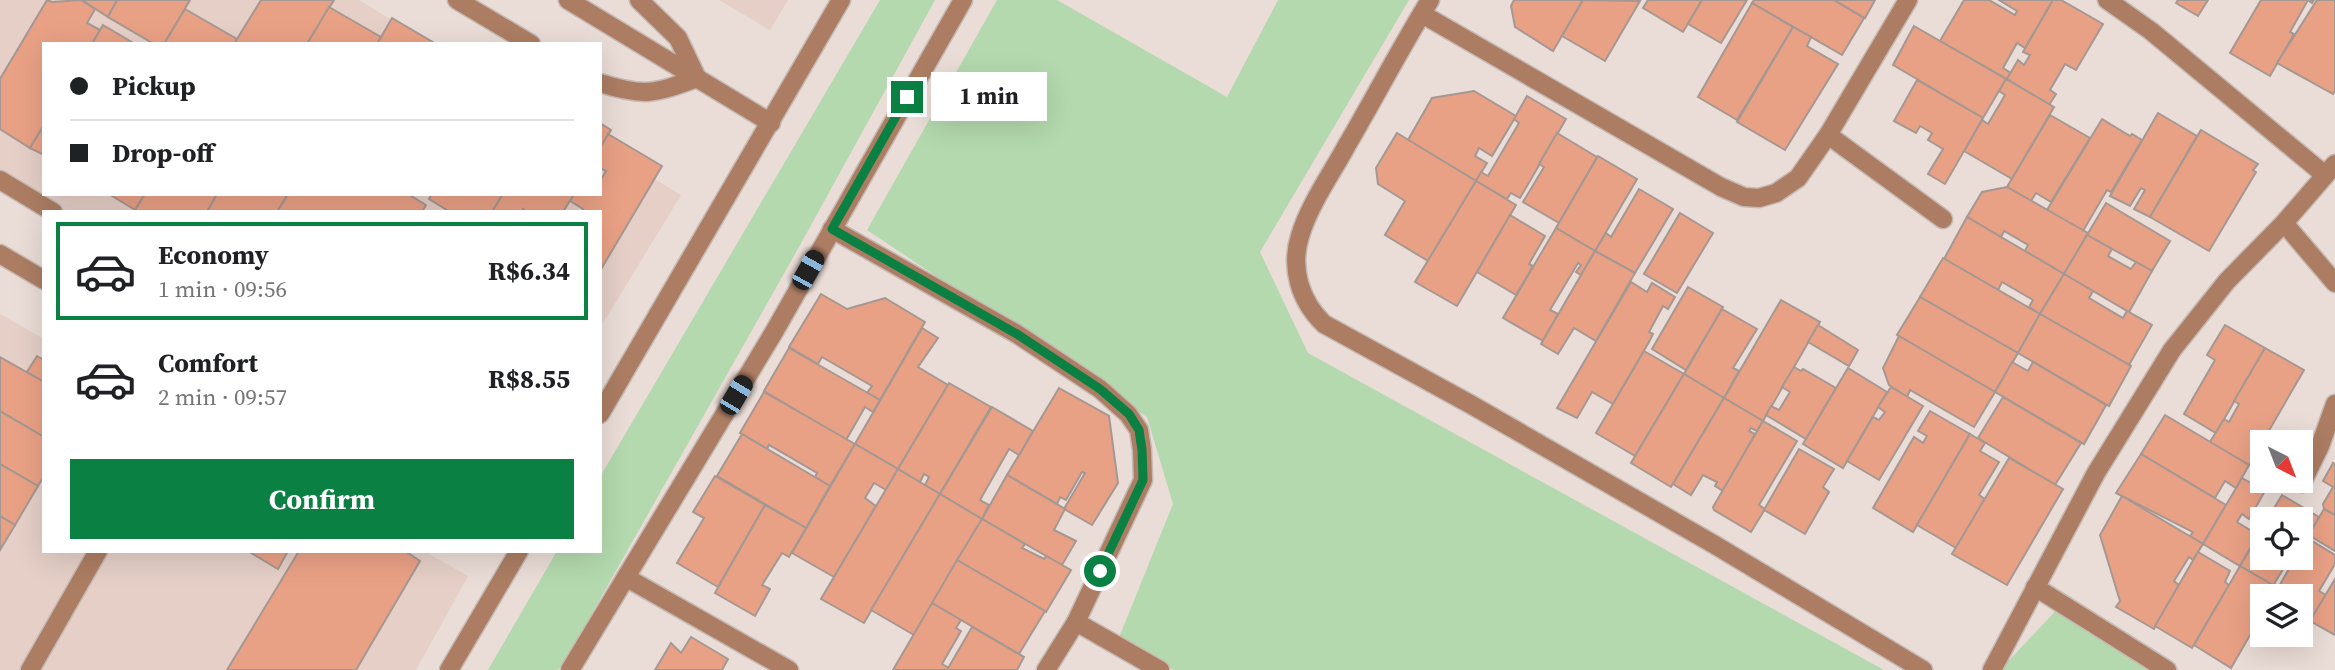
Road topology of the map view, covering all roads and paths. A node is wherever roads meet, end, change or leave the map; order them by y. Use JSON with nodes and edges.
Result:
{"nodes":[{"id":1,"x":457,"y":0,"type":"edge"},
{"id":2,"x":568,"y":0,"type":"edge"},
{"id":3,"x":639,"y":0,"type":"edge"},
{"id":4,"x":841,"y":0,"type":"edge"},
{"id":5,"x":963,"y":0,"type":"edge"},
{"id":6,"x":1908,"y":0,"type":"edge"},
{"id":7,"x":2107,"y":0,"type":"edge"},
{"id":8,"x":1426,"y":7,"type":"edge"},
{"id":9,"x":528,"y":42,"type":"edge"},
{"id":10,"x":696,"y":78,"type":"junction"},
{"id":11,"x":602,"y":84,"type":"edge"},
{"id":12,"x":771,"y":123,"type":"junction"},
{"id":13,"x":1828,"y":135,"type":"junction"},
{"id":14,"x":2330,"y":170,"type":"edge"},
{"id":15,"x":0,"y":180,"type":"edge"},
{"id":16,"x":50,"y":210,"type":"edge"},
{"id":17,"x":1943,"y":219,"type":"dead end"},
{"id":18,"x":2284,"y":223,"type":"junction"},
{"id":19,"x":832,"y":229,"type":"junction"},
{"id":20,"x":0,"y":254,"type":"edge"},
{"id":21,"x":42,"y":279,"type":"edge"},
{"id":22,"x":2335,"y":283,"type":"edge"},
{"id":23,"x":2335,"y":404,"type":"edge"},
{"id":24,"x":602,"y":411,"type":"edge"},
{"id":25,"x":2314,"y":458,"type":"edge"},
{"id":26,"x":97,"y":553,"type":"edge"},
{"id":27,"x":518,"y":553,"type":"edge"},
{"id":28,"x":626,"y":578,"type":"junction"},
{"id":29,"x":2035,"y":587,"type":"junction"},
{"id":30,"x":1076,"y":622,"type":"junction"},
{"id":31,"x":30,"y":670,"type":"edge"},
{"id":32,"x":449,"y":670,"type":"edge"},
{"id":33,"x":570,"y":670,"type":"edge"},
{"id":34,"x":789,"y":670,"type":"edge"},
{"id":35,"x":1046,"y":670,"type":"edge"},
{"id":36,"x":1160,"y":670,"type":"edge"},
{"id":37,"x":1923,"y":670,"type":"edge"},
{"id":38,"x":1993,"y":670,"type":"edge"},
{"id":39,"x":2167,"y":670,"type":"edge"}],
"edges":[{"from":1,"to":9,"type":"street"},
{"from":2,"to":10,"type":"street"},
{"from":3,"to":10,"type":"street"},
{"from":4,"to":12,"type":"street"},
{"from":5,"to":19,"type":"street"},
{"from":6,"to":13,"type":"street"},
{"from":7,"to":14,"type":"street"},
{"from":8,"to":13,"type":"street"},
{"from":8,"to":37,"type":"street"},
{"from":10,"to":11,"type":"street"},
{"from":10,"to":12,"type":"street"},
{"from":12,"to":24,"type":"street"},
{"from":13,"to":17,"type":"street"},
{"from":14,"to":18,"type":"street"},
{"from":15,"to":16,"type":"street"},
{"from":18,"to":22,"type":"street"},
{"from":18,"to":29,"type":"street"},
{"from":19,"to":28,"type":"street"},
{"from":19,"to":30,"type":"street"},
{"from":20,"to":21,"type":"street"},
{"from":23,"to":25,"type":"street"},
{"from":26,"to":31,"type":"street"},
{"from":27,"to":32,"type":"street"},
{"from":28,"to":33,"type":"street"},
{"from":28,"to":34,"type":"street"},
{"from":29,"to":38,"type":"street"},
{"from":29,"to":39,"type":"street"},
{"from":30,"to":35,"type":"street"},
{"from":30,"to":36,"type":"street"}]}
